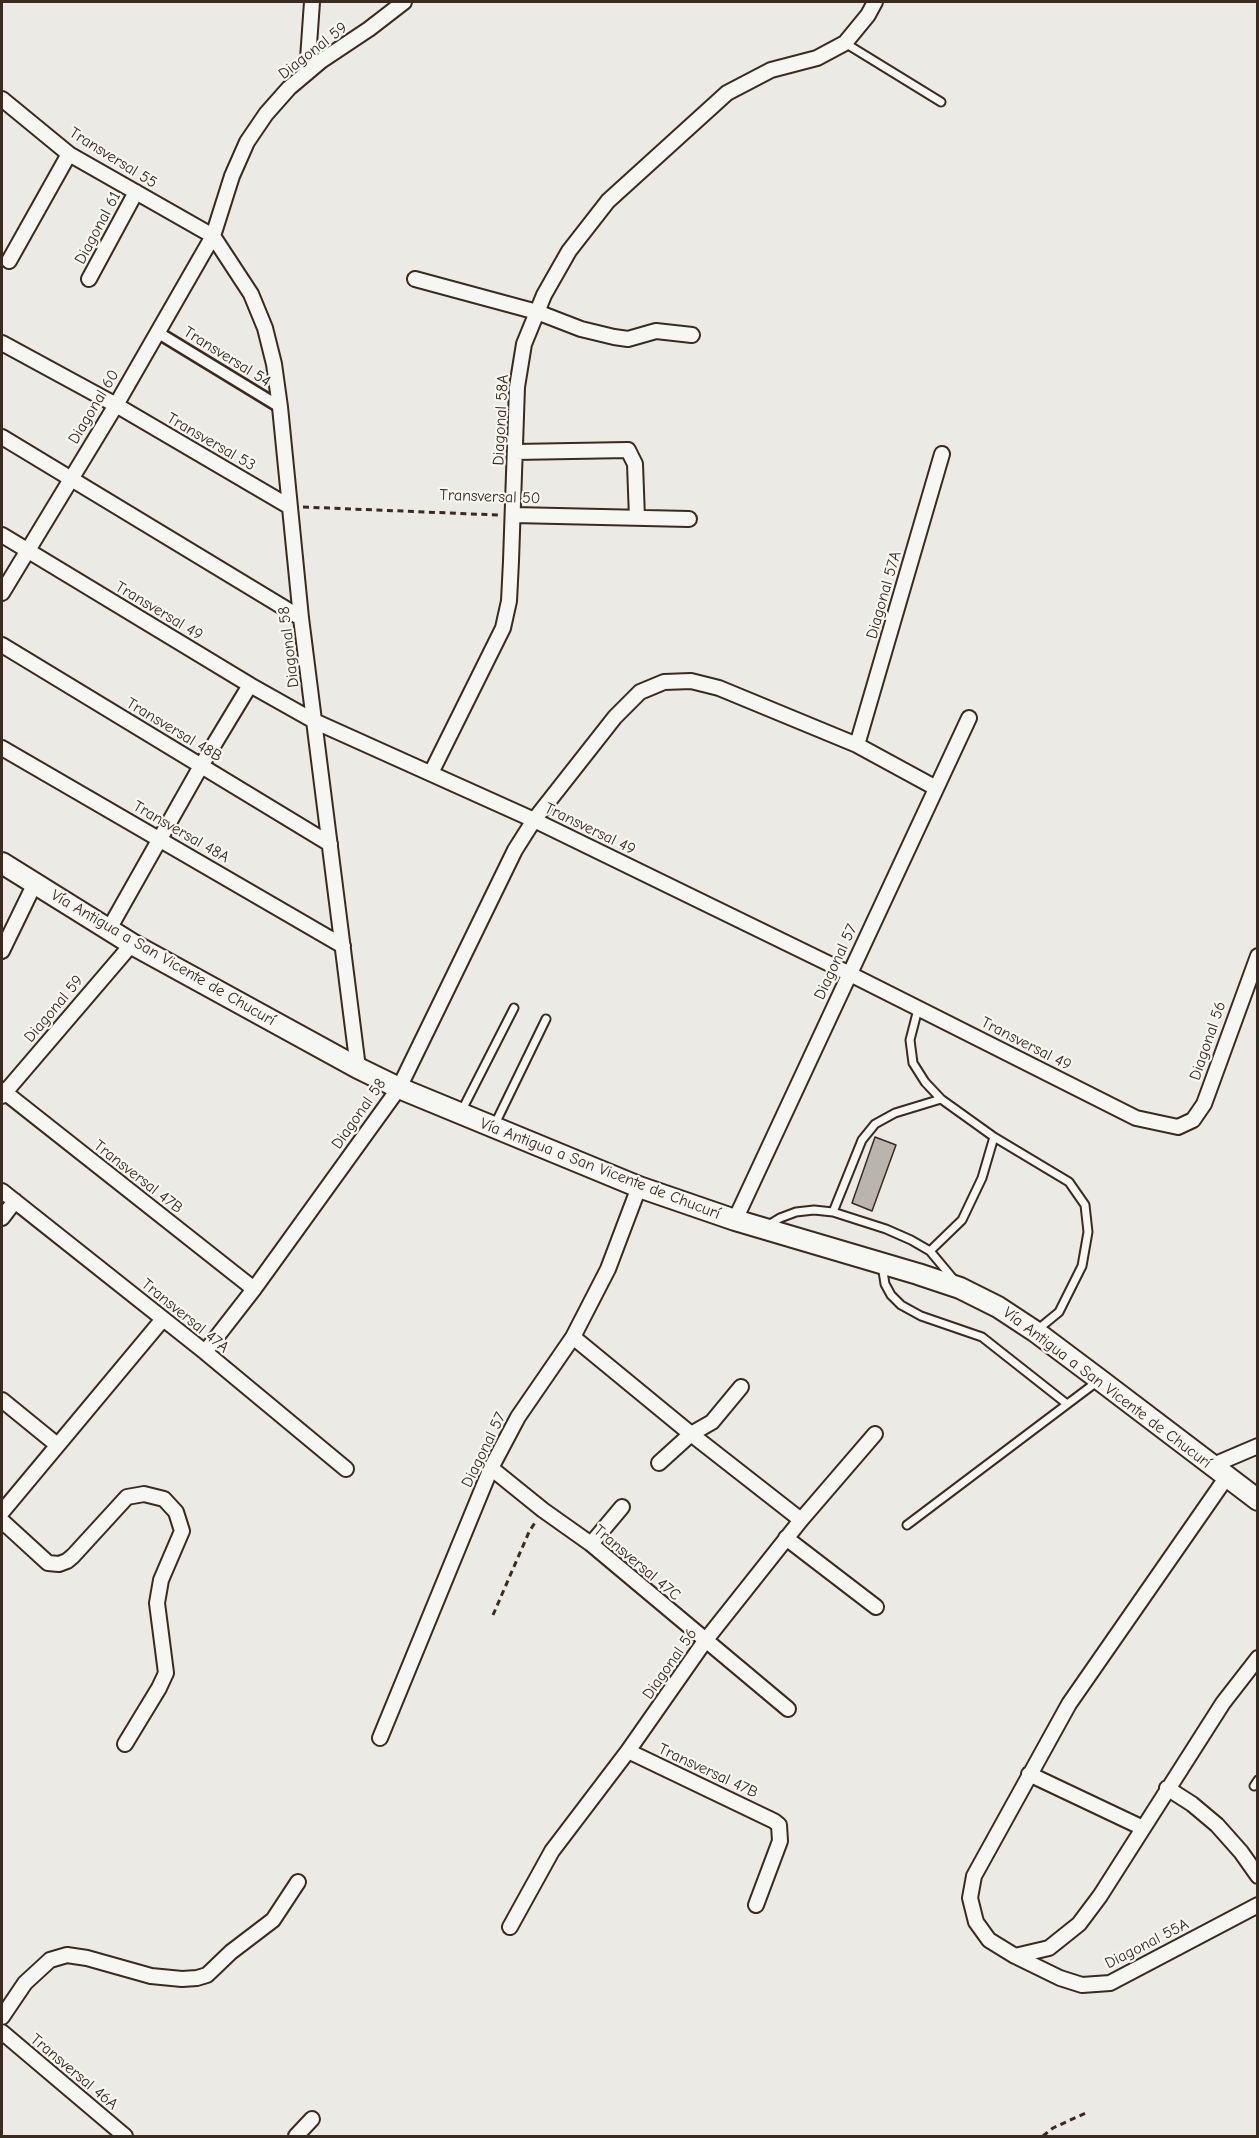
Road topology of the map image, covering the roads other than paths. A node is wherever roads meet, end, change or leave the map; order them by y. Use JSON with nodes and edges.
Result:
{"nodes":[{"id":1,"x":312,"y":2,"type":"edge"},
{"id":2,"x":404,"y":2,"type":"edge"},
{"id":3,"x":875,"y":2,"type":"edge"},
{"id":4,"x":845,"y":43,"type":"junction"},
{"id":5,"x":307,"y":73,"type":"junction"},
{"id":6,"x":2,"y":99,"type":"edge"},
{"id":7,"x":941,"y":102,"type":"dead end"},
{"id":8,"x":69,"y":154,"type":"junction"},
{"id":9,"x":136,"y":192,"type":"junction"},
{"id":10,"x":213,"y":236,"type":"junction"},
{"id":11,"x":9,"y":261,"type":"dead end"},
{"id":12,"x":89,"y":279,"type":"dead end"},
{"id":13,"x":415,"y":279,"type":"dead end"},
{"id":14,"x":537,"y":312,"type":"junction"},
{"id":15,"x":158,"y":332,"type":"junction"},
{"id":16,"x":692,"y":335,"type":"dead end"},
{"id":17,"x":2,"y":343,"type":"edge"},
{"id":18,"x":116,"y":405,"type":"junction"},
{"id":19,"x":280,"y":407,"type":"junction"},
{"id":20,"x":2,"y":437,"type":"edge"},
{"id":21,"x":515,"y":452,"type":"junction"},
{"id":22,"x":942,"y":454,"type":"dead end"},
{"id":23,"x":70,"y":478,"type":"junction"},
{"id":24,"x":290,"y":507,"type":"junction"},
{"id":25,"x":514,"y":515,"type":"junction"},
{"id":26,"x":637,"y":518,"type":"junction"},
{"id":27,"x":689,"y":519,"type":"dead end"},
{"id":28,"x":2,"y":534,"type":"edge"},
{"id":29,"x":27,"y":550,"type":"junction"},
{"id":30,"x":2,"y":593,"type":"edge"},
{"id":31,"x":302,"y":618,"type":"junction"},
{"id":32,"x":2,"y":645,"type":"edge"},
{"id":33,"x":250,"y":685,"type":"junction"},
{"id":34,"x":969,"y":718,"type":"dead end"},
{"id":35,"x":314,"y":721,"type":"junction"},
{"id":36,"x":857,"y":746,"type":"junction"},
{"id":37,"x":2,"y":748,"type":"edge"},
{"id":38,"x":201,"y":766,"type":"junction"},
{"id":39,"x":431,"y":773,"type":"junction"},
{"id":40,"x":936,"y":788,"type":"junction"},
{"id":41,"x":534,"y":820,"type":"junction"},
{"id":42,"x":160,"y":839,"type":"junction"},
{"id":43,"x":330,"y":844,"type":"junction"},
{"id":44,"x":2,"y":863,"type":"edge"},
{"id":45,"x":35,"y":883,"type":"junction"},
{"id":46,"x":109,"y":929,"type":"junction"},
{"id":47,"x":132,"y":944,"type":"junction"},
{"id":48,"x":343,"y":946,"type":"junction"},
{"id":49,"x":2,"y":951,"type":"edge"},
{"id":50,"x":1257,"y":957,"type":"edge"},
{"id":51,"x":848,"y":973,"type":"junction"},
{"id":52,"x":514,"y":1008,"type":"dead end"},
{"id":53,"x":918,"y":1009,"type":"junction"},
{"id":54,"x":546,"y":1019,"type":"dead end"},
{"id":55,"x":358,"y":1068,"type":"junction"},
{"id":56,"x":399,"y":1088,"type":"junction"},
{"id":57,"x":2,"y":1093,"type":"edge"},
{"id":58,"x":941,"y":1099,"type":"junction"},
{"id":59,"x":460,"y":1115,"type":"junction"},
{"id":60,"x":1178,"y":1127,"type":"joint"},
{"id":61,"x":493,"y":1128,"type":"junction"},
{"id":62,"x":994,"y":1137,"type":"junction"},
{"id":63,"x":639,"y":1187,"type":"junction"},
{"id":64,"x":2,"y":1191,"type":"edge"},
{"id":65,"x":15,"y":1201,"type":"junction"},
{"id":66,"x":833,"y":1212,"type":"junction"},
{"id":67,"x":2,"y":1218,"type":"edge"},
{"id":68,"x":735,"y":1220,"type":"junction"},
{"id":69,"x":762,"y":1228,"type":"junction"},
{"id":70,"x":930,"y":1251,"type":"junction"},
{"id":71,"x":882,"y":1263,"type":"junction"},
{"id":72,"x":960,"y":1288,"type":"junction"},
{"id":73,"x":254,"y":1290,"type":"junction"},
{"id":74,"x":163,"y":1319,"type":"junction"},
{"id":75,"x":1036,"y":1332,"type":"junction"},
{"id":76,"x":573,"y":1337,"type":"junction"},
{"id":77,"x":205,"y":1352,"type":"junction"},
{"id":78,"x":1100,"y":1380,"type":"junction"},
{"id":79,"x":741,"y":1387,"type":"dead end"},
{"id":80,"x":2,"y":1400,"type":"edge"},
{"id":81,"x":1067,"y":1404,"type":"junction"},
{"id":82,"x":691,"y":1434,"type":"junction"},
{"id":83,"x":875,"y":1434,"type":"dead end"},
{"id":84,"x":56,"y":1444,"type":"junction"},
{"id":85,"x":1257,"y":1446,"type":"edge"},
{"id":86,"x":660,"y":1463,"type":"dead end"},
{"id":87,"x":491,"y":1468,"type":"junction"},
{"id":88,"x":346,"y":1469,"type":"dead end"},
{"id":89,"x":1219,"y":1472,"type":"junction"},
{"id":90,"x":1257,"y":1500,"type":"edge"},
{"id":91,"x":622,"y":1507,"type":"dead end"},
{"id":92,"x":2,"y":1512,"type":"edge"},
{"id":93,"x":801,"y":1520,"type":"junction"},
{"id":94,"x":2,"y":1521,"type":"edge"},
{"id":95,"x":907,"y":1525,"type":"dead end"},
{"id":96,"x":786,"y":1538,"type":"junction"},
{"id":97,"x":591,"y":1544,"type":"junction"},
{"id":98,"x":876,"y":1607,"type":"dead end"},
{"id":99,"x":705,"y":1641,"type":"junction"},
{"id":100,"x":1257,"y":1658,"type":"edge"},
{"id":101,"x":788,"y":1709,"type":"dead end"},
{"id":102,"x":380,"y":1738,"type":"dead end"},
{"id":103,"x":125,"y":1744,"type":"dead end"},
{"id":104,"x":628,"y":1751,"type":"junction"},
{"id":105,"x":1029,"y":1774,"type":"junction"},
{"id":106,"x":1167,"y":1788,"type":"junction"},
{"id":107,"x":1143,"y":1828,"type":"junction"},
{"id":108,"x":1257,"y":1876,"type":"edge"},
{"id":109,"x":298,"y":1882,"type":"dead end"},
{"id":110,"x":756,"y":1905,"type":"dead end"},
{"id":111,"x":1257,"y":1905,"type":"edge"},
{"id":112,"x":510,"y":1927,"type":"dead end"},
{"id":113,"x":1015,"y":1956,"type":"junction"},
{"id":114,"x":2,"y":2018,"type":"edge"},
{"id":115,"x":2,"y":2032,"type":"edge"},
{"id":116,"x":312,"y":2119,"type":"dead end"},
{"id":117,"x":125,"y":2136,"type":"edge"},
{"id":118,"x":296,"y":2136,"type":"edge"}],
"edges":[{"from":1,"to":5,"type":"street"},
{"from":2,"to":5,"type":"street","name":"Diagonal 59"},
{"from":3,"to":4,"type":"street","name":"Diagonal 58A"},
{"from":4,"to":7,"type":"lane"},
{"from":4,"to":14,"type":"street","name":"Diagonal 58A"},
{"from":5,"to":10,"type":"street","name":"Diagonal 59"},
{"from":6,"to":8,"type":"street","name":"Transversal 55"},
{"from":8,"to":9,"type":"street","name":"Transversal 55"},
{"from":8,"to":11,"type":"street"},
{"from":9,"to":10,"type":"street","name":"Transversal 55"},
{"from":9,"to":12,"type":"street","name":"Diagonal 61"},
{"from":10,"to":15,"type":"street","name":"Diagonal 60"},
{"from":10,"to":19,"type":"street","name":"Diagonal 58"},
{"from":13,"to":14,"type":"street"},
{"from":14,"to":16,"type":"street"},
{"from":14,"to":21,"type":"street","name":"Diagonal 58A"},
{"from":15,"to":18,"type":"street","name":"Diagonal 60"},
{"from":15,"to":19,"type":"street","name":"Transversal 54"},
{"from":17,"to":18,"type":"street"},
{"from":18,"to":23,"type":"street","name":"Diagonal 60"},
{"from":18,"to":24,"type":"street","name":"Transversal 53"},
{"from":19,"to":24,"type":"street","name":"Diagonal 58"},
{"from":20,"to":23,"type":"street"},
{"from":21,"to":25,"type":"street","name":"Diagonal 58A"},
{"from":21,"to":26,"type":"street"},
{"from":22,"to":36,"type":"street","name":"Diagonal 57A"},
{"from":23,"to":29,"type":"street","name":"Diagonal 60"},
{"from":23,"to":31,"type":"street"},
{"from":24,"to":31,"type":"street","name":"Diagonal 58"},
{"from":25,"to":26,"type":"street","name":"Transversal 50"},
{"from":25,"to":39,"type":"street","name":"Diagonal 58A"},
{"from":26,"to":27,"type":"street","name":"Transversal 50"},
{"from":28,"to":29,"type":"street","name":"Transversal 49"},
{"from":29,"to":30,"type":"street","name":"Diagonal 60"},
{"from":29,"to":33,"type":"street","name":"Transversal 49"},
{"from":31,"to":35,"type":"street","name":"Diagonal 58"},
{"from":32,"to":38,"type":"street","name":"Transversal 48B"},
{"from":33,"to":35,"type":"street","name":"Transversal 49"},
{"from":33,"to":38,"type":"street"},
{"from":34,"to":40,"type":"street","name":"Diagonal 57"},
{"from":35,"to":39,"type":"street","name":"Transversal 49"},
{"from":35,"to":43,"type":"street","name":"Diagonal 58"},
{"from":36,"to":40,"type":"street"},
{"from":36,"to":41,"type":"street","name":"Diagonal 58"},
{"from":37,"to":42,"type":"street","name":"Transversal 48A"},
{"from":38,"to":42,"type":"street"},
{"from":38,"to":43,"type":"street","name":"Transversal 48B"},
{"from":39,"to":41,"type":"street","name":"Transversal 49"},
{"from":40,"to":51,"type":"street","name":"Diagonal 57"},
{"from":41,"to":51,"type":"street","name":"Transversal 49"},
{"from":41,"to":56,"type":"street","name":"Diagonal 58"},
{"from":42,"to":46,"type":"street"},
{"from":42,"to":48,"type":"street","name":"Transversal 48A"},
{"from":43,"to":48,"type":"street","name":"Diagonal 58"},
{"from":44,"to":45,"type":"main road","name":"Vía Antigua a San Vicente de Chucurí"},
{"from":45,"to":46,"type":"main road","name":"Vía Antigua a San Vicente de Chucurí"},
{"from":45,"to":49,"type":"street"},
{"from":46,"to":47,"type":"main road","name":"Vía Antigua a San Vicente de Chucurí"},
{"from":47,"to":55,"type":"main road","name":"Vía Antigua a San Vicente de Chucurí"},
{"from":47,"to":57,"type":"street","name":"Diagonal 59"},
{"from":48,"to":55,"type":"street","name":"Diagonal 58"},
{"from":50,"to":60,"type":"street","name":"Diagonal 56"},
{"from":51,"to":53,"type":"street","name":"Transversal 49"},
{"from":51,"to":68,"type":"street","name":"Diagonal 57"},
{"from":52,"to":59,"type":"lane"},
{"from":53,"to":58,"type":"lane"},
{"from":53,"to":60,"type":"street","name":"Transversal 49"},
{"from":54,"to":61,"type":"lane"},
{"from":55,"to":56,"type":"main road","name":"Vía Antigua a San Vicente de Chucurí"},
{"from":56,"to":59,"type":"main road","name":"Vía Antigua a San Vicente de Chucurí"},
{"from":56,"to":73,"type":"street","name":"Diagonal 58"},
{"from":57,"to":73,"type":"street","name":"Transversal 47B"},
{"from":58,"to":62,"type":"lane"},
{"from":58,"to":66,"type":"lane"},
{"from":59,"to":61,"type":"main road","name":"Vía Antigua a San Vicente de Chucurí"},
{"from":61,"to":63,"type":"main road","name":"Vía Antigua a San Vicente de Chucurí"},
{"from":62,"to":70,"type":"lane"},
{"from":62,"to":75,"type":"lane"},
{"from":63,"to":68,"type":"main road","name":"Vía Antigua a San Vicente de Chucurí"},
{"from":63,"to":76,"type":"street","name":"Diagonal 57"},
{"from":64,"to":65,"type":"street","name":"Transversal 47A"},
{"from":65,"to":67,"type":"street"},
{"from":65,"to":74,"type":"street","name":"Transversal 47A"},
{"from":66,"to":69,"type":"lane"},
{"from":66,"to":70,"type":"lane"},
{"from":68,"to":69,"type":"main road","name":"Vía Antigua a San Vicente de Chucurí"},
{"from":69,"to":71,"type":"main road","name":"Vía Antigua a San Vicente de Chucurí"},
{"from":70,"to":72,"type":"lane"},
{"from":71,"to":72,"type":"main road","name":"Vía Antigua a San Vicente de Chucurí"},
{"from":71,"to":81,"type":"lane"},
{"from":72,"to":75,"type":"main road","name":"Vía Antigua a San Vicente de Chucurí"},
{"from":73,"to":77,"type":"street","name":"Diagonal 58"},
{"from":74,"to":77,"type":"street","name":"Transversal 47A"},
{"from":74,"to":84,"type":"street"},
{"from":75,"to":78,"type":"main road","name":"Vía Antigua a San Vicente de Chucurí"},
{"from":76,"to":82,"type":"street"},
{"from":76,"to":87,"type":"street","name":"Diagonal 57"},
{"from":77,"to":88,"type":"street","name":"Transversal 47A"},
{"from":78,"to":81,"type":"lane"},
{"from":78,"to":89,"type":"main road","name":"Vía Antigua a San Vicente de Chucurí"},
{"from":79,"to":82,"type":"street"},
{"from":80,"to":84,"type":"street"},
{"from":81,"to":95,"type":"lane"},
{"from":82,"to":86,"type":"street"},
{"from":82,"to":93,"type":"street"},
{"from":83,"to":93,"type":"street","name":"Diagonal 56"},
{"from":84,"to":92,"type":"street"},
{"from":85,"to":89,"type":"street"},
{"from":87,"to":97,"type":"street","name":"Transversal 47C"},
{"from":87,"to":102,"type":"street","name":"Diagonal 57"},
{"from":89,"to":90,"type":"main road","name":"Vía Antigua a San Vicente de Chucurí"},
{"from":89,"to":105,"type":"street","name":"Diagonal 55A"},
{"from":91,"to":97,"type":"street"},
{"from":93,"to":96,"type":"street","name":"Diagonal 56"},
{"from":94,"to":103,"type":"street"},
{"from":96,"to":98,"type":"street"},
{"from":96,"to":99,"type":"street","name":"Diagonal 56"},
{"from":97,"to":99,"type":"street","name":"Transversal 47C"},
{"from":99,"to":101,"type":"street","name":"Transversal 47C"},
{"from":99,"to":104,"type":"street","name":"Diagonal 56"},
{"from":100,"to":106,"type":"street"},
{"from":104,"to":110,"type":"street","name":"Transversal 47B"},
{"from":104,"to":112,"type":"street","name":"Diagonal 56"},
{"from":105,"to":107,"type":"street"},
{"from":105,"to":113,"type":"street","name":"Diagonal 55A"},
{"from":106,"to":107,"type":"street"},
{"from":106,"to":108,"type":"street"},
{"from":107,"to":113,"type":"street"},
{"from":109,"to":114,"type":"street"},
{"from":111,"to":113,"type":"street","name":"Diagonal 55A"},
{"from":115,"to":117,"type":"street","name":"Transversal 46A"},
{"from":116,"to":118,"type":"street"}]}
